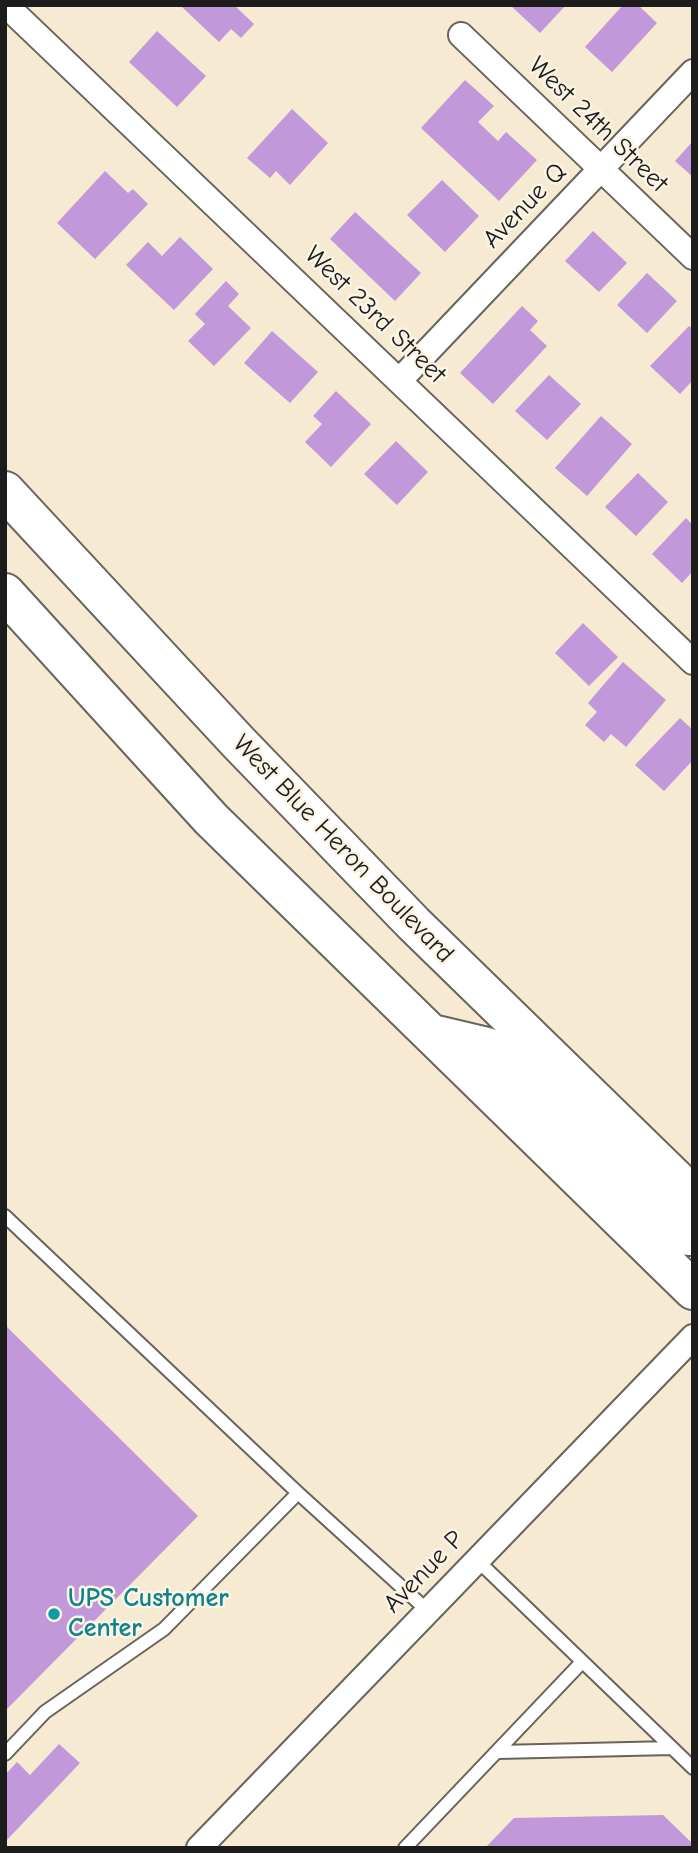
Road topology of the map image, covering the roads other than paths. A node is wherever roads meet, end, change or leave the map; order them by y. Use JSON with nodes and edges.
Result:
{"nodes":[{"id":1,"x":13,"y":13,"type":"edge"},
{"id":2,"x":461,"y":35,"type":"dead end"},
{"id":3,"x":693,"y":72,"type":"edge"},
{"id":4,"x":601,"y":169,"type":"junction"},
{"id":5,"x":693,"y":257,"type":"edge"},
{"id":6,"x":400,"y":380,"type":"junction"},
{"id":7,"x":5,"y":491,"type":"edge"},
{"id":8,"x":5,"y":593,"type":"edge"},
{"id":9,"x":693,"y":662,"type":"edge"},
{"id":10,"x":430,"y":1034,"type":"junction"},
{"id":11,"x":693,"y":1196,"type":"edge"},
{"id":12,"x":5,"y":1216,"type":"edge"},
{"id":13,"x":693,"y":1236,"type":"edge"},
{"id":14,"x":693,"y":1290,"type":"edge"},
{"id":15,"x":693,"y":1337,"type":"edge"},
{"id":16,"x":298,"y":1493,"type":"junction"},
{"id":17,"x":477,"y":1560,"type":"junction"},
{"id":18,"x":428,"y":1611,"type":"junction"},
{"id":19,"x":582,"y":1662,"type":"junction"},
{"id":20,"x":672,"y":1748,"type":"junction"},
{"id":21,"x":498,"y":1752,"type":"junction"},
{"id":22,"x":5,"y":1754,"type":"edge"},
{"id":23,"x":693,"y":1768,"type":"edge"},
{"id":24,"x":199,"y":1848,"type":"edge"},
{"id":25,"x":405,"y":1848,"type":"edge"}],
"edges":[{"from":1,"to":6,"type":"street","name":"West 23rd Street"},
{"from":2,"to":4,"type":"street","name":"West 24th Street"},
{"from":3,"to":4,"type":"street","name":"Avenue Q"},
{"from":4,"to":5,"type":"street","name":"West 24th Street"},
{"from":4,"to":6,"type":"street","name":"Avenue Q"},
{"from":6,"to":9,"type":"street","name":"West 23rd Street"},
{"from":7,"to":11,"type":"main road","name":"West Blue Heron Boulevard"},
{"from":8,"to":10,"type":"main road"},
{"from":10,"to":13,"type":"main road"},
{"from":10,"to":14,"type":"main road"},
{"from":12,"to":16,"type":"lane"},
{"from":15,"to":17,"type":"street","name":"Avenue P"},
{"from":16,"to":18,"type":"lane"},
{"from":16,"to":22,"type":"lane"},
{"from":17,"to":18,"type":"street","name":"Avenue P"},
{"from":17,"to":19,"type":"lane"},
{"from":18,"to":24,"type":"street","name":"Avenue P"},
{"from":19,"to":20,"type":"lane"},
{"from":19,"to":21,"type":"lane"},
{"from":20,"to":21,"type":"lane"},
{"from":20,"to":23,"type":"lane"},
{"from":21,"to":25,"type":"lane"}]}
